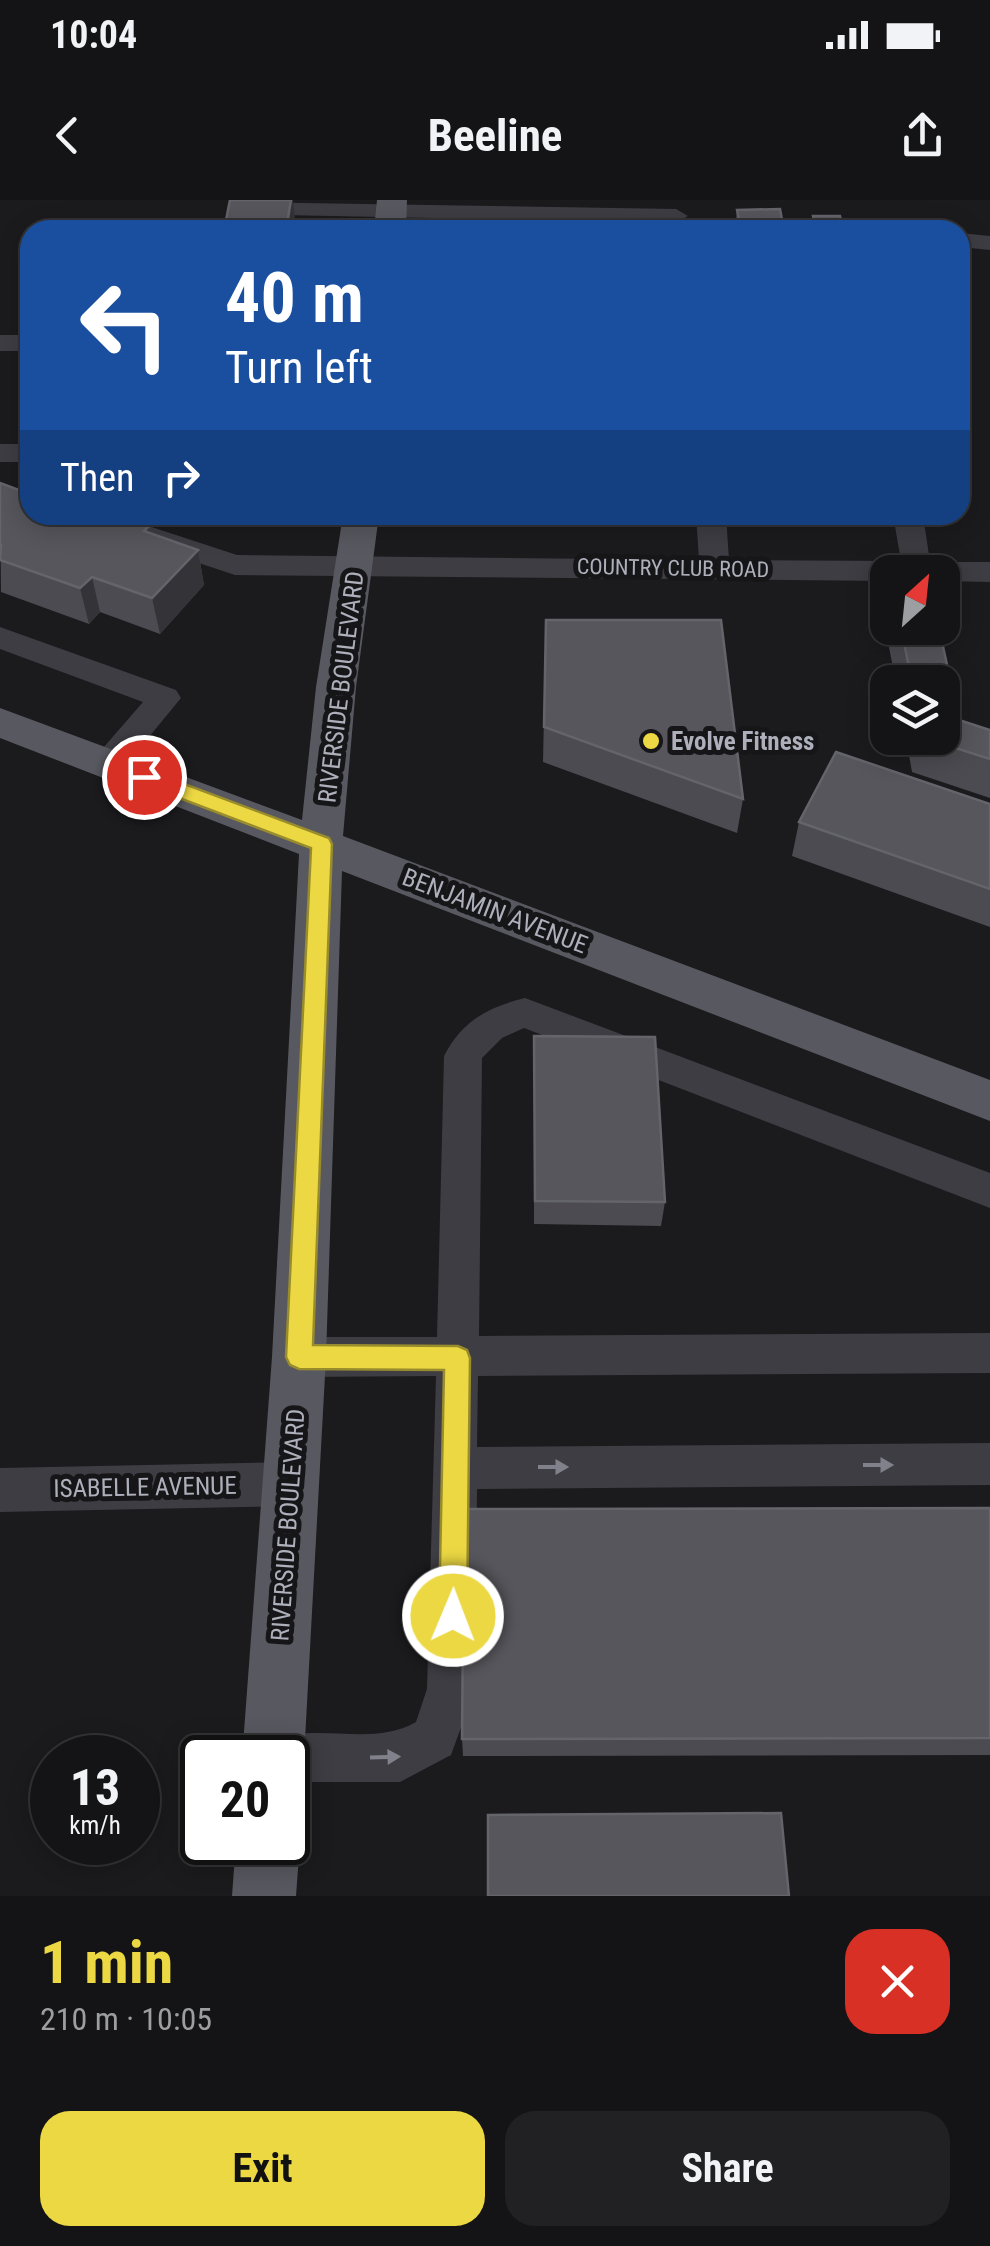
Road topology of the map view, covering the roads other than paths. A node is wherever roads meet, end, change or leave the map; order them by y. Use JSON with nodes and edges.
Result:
{"nodes":[{"id":1,"x":238,"y":209,"type":"edge"},
{"id":2,"x":391,"y":214,"type":"edge"},
{"id":3,"x":677,"y":215,"type":"edge"},
{"id":4,"x":115,"y":525,"type":"edge"},
{"id":5,"x":361,"y":525,"type":"edge"},
{"id":6,"x":711,"y":525,"type":"edge"},
{"id":7,"x":910,"y":525,"type":"edge"},
{"id":8,"x":915,"y":555,"type":"edge"},
{"id":9,"x":357,"y":564,"type":"junction"},
{"id":10,"x":715,"y":568,"type":"junction"},
{"id":11,"x":870,"y":570,"type":"edge"},
{"id":12,"x":960,"y":572,"type":"edge"},
{"id":13,"x":990,"y":572,"type":"edge"},
{"id":14,"x":0,"y":638,"type":"edge"},
{"id":15,"x":0,"y":722,"type":"edge"},
{"id":16,"x":109,"y":764,"type":"junction"},
{"id":17,"x":321,"y":844,"type":"junction"},
{"id":18,"x":990,"y":1101,"type":"edge"},
{"id":19,"x":990,"y":1191,"type":"edge"},
{"id":20,"x":990,"y":1352,"type":"edge"},
{"id":21,"x":299,"y":1357,"type":"junction"},
{"id":22,"x":458,"y":1358,"type":"junction"},
{"id":23,"x":990,"y":1464,"type":"edge"},
{"id":24,"x":456,"y":1468,"type":"junction"},
{"id":25,"x":290,"y":1484,"type":"junction"},
{"id":26,"x":0,"y":1490,"type":"edge"},
{"id":27,"x":274,"y":1735,"type":"edge"},
{"id":28,"x":310,"y":1758,"type":"edge"},
{"id":29,"x":266,"y":1865,"type":"edge"},
{"id":30,"x":264,"y":1896,"type":"edge"}],
"edges":[{"from":1,"to":2,"type":"street"},
{"from":2,"to":3,"type":"street"},
{"from":4,"to":9,"type":"street","name":"COUNTRY CLUB ROAD"},
{"from":5,"to":9,"type":"main road","name":"RIVERSIDE BOULEVARD"},
{"from":6,"to":10,"type":"street"},
{"from":7,"to":8,"type":"street"},
{"from":9,"to":10,"type":"street","name":"COUNTRY CLUB ROAD"},
{"from":9,"to":17,"type":"main road","name":"RIVERSIDE BOULEVARD"},
{"from":10,"to":11,"type":"street","name":"COUNTRY CLUB ROAD"},
{"from":12,"to":13,"type":"street","name":"COUNTRY CLUB ROAD"},
{"from":14,"to":16,"type":"street"},
{"from":15,"to":16,"type":"main road","name":"BENJAMIN AVENUE"},
{"from":16,"to":17,"type":"main road","name":"BENJAMIN AVENUE"},
{"from":17,"to":18,"type":"main road","name":"BENJAMIN AVENUE"},
{"from":17,"to":21,"type":"main road","name":"RIVERSIDE BOULEVARD"},
{"from":19,"to":22,"type":"street"},
{"from":20,"to":22,"type":"street"},
{"from":21,"to":22,"type":"street"},
{"from":21,"to":25,"type":"main road","name":"RIVERSIDE BOULEVARD"},
{"from":22,"to":24,"type":"street"},
{"from":24,"to":23,"type":"street","one_way":true},
{"from":28,"to":24,"type":"street","one_way":true},
{"from":25,"to":26,"type":"street","name":"ISABELLE AVENUE"},
{"from":25,"to":27,"type":"main road","name":"RIVERSIDE BOULEVARD"},
{"from":29,"to":30,"type":"main road"}]}
